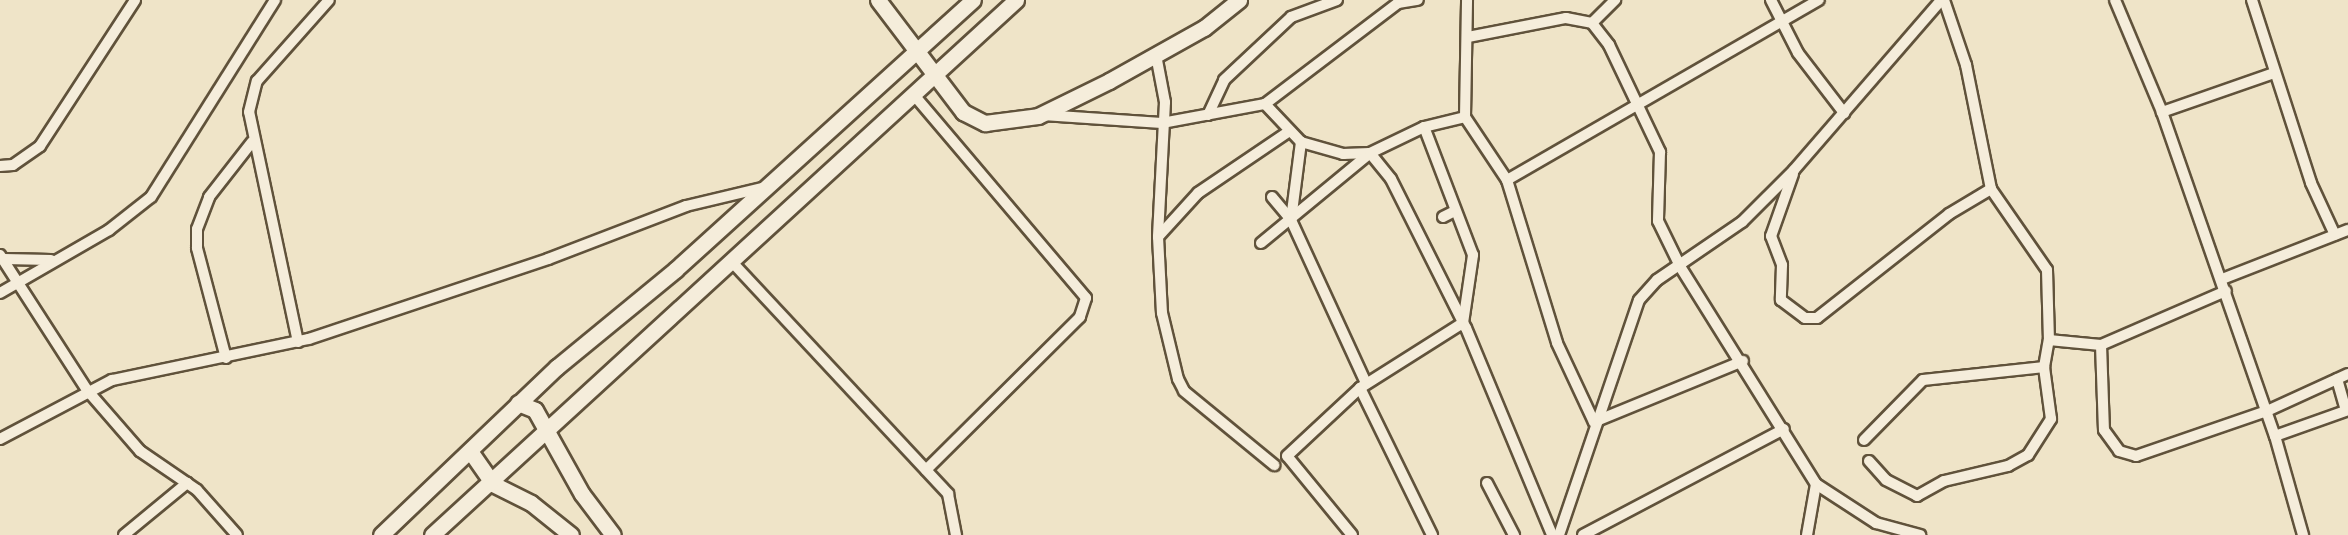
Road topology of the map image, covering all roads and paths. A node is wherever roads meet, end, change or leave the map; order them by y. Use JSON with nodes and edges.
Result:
{"nodes":[{"id":1,"x":135,"y":0,"type":"edge"},
{"id":2,"x":275,"y":0,"type":"edge"},
{"id":3,"x":329,"y":0,"type":"edge"},
{"id":4,"x":878,"y":0,"type":"edge"},
{"id":5,"x":973,"y":0,"type":"edge"},
{"id":6,"x":1016,"y":0,"type":"edge"},
{"id":7,"x":1239,"y":0,"type":"edge"},
{"id":8,"x":1336,"y":0,"type":"edge"},
{"id":9,"x":1419,"y":0,"type":"edge"},
{"id":10,"x":1467,"y":0,"type":"edge"},
{"id":11,"x":1616,"y":0,"type":"edge"},
{"id":12,"x":1771,"y":0,"type":"edge"},
{"id":13,"x":1819,"y":0,"type":"edge"},
{"id":14,"x":1943,"y":0,"type":"edge"},
{"id":15,"x":2115,"y":0,"type":"edge"},
{"id":16,"x":2252,"y":0,"type":"edge"},
{"id":17,"x":1396,"y":1,"type":"edge"},
{"id":18,"x":1780,"y":19,"type":"junction"},
{"id":19,"x":1592,"y":23,"type":"junction"},
{"id":20,"x":1468,"y":37,"type":"junction"},
{"id":21,"x":917,"y":52,"type":"junction"},
{"id":22,"x":1156,"y":55,"type":"junction"},
{"id":23,"x":2274,"y":72,"type":"junction"},
{"id":24,"x":937,"y":74,"type":"junction"},
{"id":25,"x":914,"y":95,"type":"junction"},
{"id":26,"x":1635,"y":103,"type":"junction"},
{"id":27,"x":1265,"y":104,"type":"junction"},
{"id":28,"x":2162,"y":112,"type":"junction"},
{"id":29,"x":1844,"y":113,"type":"junction"},
{"id":30,"x":1040,"y":114,"type":"junction"},
{"id":31,"x":1208,"y":115,"type":"junction"},
{"id":32,"x":1465,"y":117,"type":"junction"},
{"id":33,"x":1162,"y":123,"type":"junction"},
{"id":34,"x":1424,"y":128,"type":"junction"},
{"id":35,"x":1288,"y":132,"type":"junction"},
{"id":36,"x":252,"y":142,"type":"junction"},
{"id":37,"x":1301,"y":142,"type":"junction"},
{"id":38,"x":1370,"y":153,"type":"junction"},
{"id":39,"x":0,"y":166,"type":"edge"},
{"id":40,"x":1794,"y":170,"type":"junction"},
{"id":41,"x":1507,"y":180,"type":"junction"},
{"id":42,"x":766,"y":186,"type":"junction"},
{"id":43,"x":1991,"y":189,"type":"junction"},
{"id":44,"x":1272,"y":197,"type":"dead end"},
{"id":45,"x":1455,"y":211,"type":"junction"},
{"id":46,"x":1443,"y":217,"type":"dead end"},
{"id":47,"x":1291,"y":220,"type":"junction"},
{"id":48,"x":2348,"y":230,"type":"edge"},
{"id":49,"x":2335,"y":235,"type":"junction"},
{"id":50,"x":1158,"y":237,"type":"junction"},
{"id":51,"x":1261,"y":243,"type":"dead end"},
{"id":52,"x":2,"y":258,"type":"edge"},
{"id":53,"x":57,"y":260,"type":"junction"},
{"id":54,"x":732,"y":262,"type":"junction"},
{"id":55,"x":1681,"y":268,"type":"junction"},
{"id":56,"x":19,"y":279,"type":"junction"},
{"id":57,"x":2222,"y":279,"type":"junction"},
{"id":58,"x":2226,"y":291,"type":"junction"},
{"id":59,"x":0,"y":293,"type":"edge"},
{"id":60,"x":1463,"y":323,"type":"junction"},
{"id":61,"x":2049,"y":340,"type":"junction"},
{"id":62,"x":298,"y":342,"type":"junction"},
{"id":63,"x":2101,"y":345,"type":"junction"},
{"id":64,"x":226,"y":358,"type":"junction"},
{"id":65,"x":1743,"y":361,"type":"junction"},
{"id":66,"x":2044,"y":367,"type":"junction"},
{"id":67,"x":2348,"y":374,"type":"edge"},
{"id":68,"x":2337,"y":379,"type":"junction"},
{"id":69,"x":1363,"y":386,"type":"junction"},
{"id":70,"x":87,"y":390,"type":"junction"},
{"id":71,"x":518,"y":404,"type":"junction"},
{"id":72,"x":2347,"y":410,"type":"edge"},
{"id":73,"x":2267,"y":411,"type":"junction"},
{"id":74,"x":1594,"y":422,"type":"junction"},
{"id":75,"x":1784,"y":429,"type":"junction"},
{"id":76,"x":549,"y":431,"type":"junction"},
{"id":77,"x":2275,"y":436,"type":"junction"},
{"id":78,"x":0,"y":439,"type":"edge"},
{"id":79,"x":1864,"y":440,"type":"dead end"},
{"id":80,"x":470,"y":451,"type":"junction"},
{"id":81,"x":1869,"y":461,"type":"dead end"},
{"id":82,"x":1274,"y":465,"type":"dead end"},
{"id":83,"x":926,"y":470,"type":"junction"},
{"id":84,"x":187,"y":483,"type":"junction"},
{"id":85,"x":1487,"y":483,"type":"dead end"},
{"id":86,"x":493,"y":484,"type":"junction"},
{"id":87,"x":1816,"y":484,"type":"junction"},
{"id":88,"x":124,"y":535,"type":"edge"},
{"id":89,"x":237,"y":535,"type":"edge"},
{"id":90,"x":381,"y":535,"type":"edge"},
{"id":91,"x":432,"y":535,"type":"edge"},
{"id":92,"x":571,"y":535,"type":"edge"},
{"id":93,"x":613,"y":535,"type":"edge"},
{"id":94,"x":956,"y":535,"type":"edge"},
{"id":95,"x":1352,"y":535,"type":"edge"},
{"id":96,"x":1432,"y":535,"type":"edge"},
{"id":97,"x":1514,"y":535,"type":"edge"},
{"id":98,"x":1552,"y":535,"type":"edge"},
{"id":99,"x":1559,"y":535,"type":"edge"},
{"id":100,"x":1583,"y":535,"type":"edge"},
{"id":101,"x":1807,"y":535,"type":"edge"},
{"id":102,"x":1920,"y":535,"type":"edge"},
{"id":103,"x":2303,"y":535,"type":"edge"}],
"edges":[{"from":1,"to":39,"type":"street"},
{"from":2,"to":53,"type":"street"},
{"from":3,"to":36,"type":"street"},
{"from":4,"to":21,"type":"street"},
{"from":5,"to":21,"type":"street"},
{"from":6,"to":24,"type":"street"},
{"from":7,"to":22,"type":"street"},
{"from":8,"to":31,"type":"street"},
{"from":9,"to":17,"type":"street"},
{"from":10,"to":20,"type":"street"},
{"from":11,"to":19,"type":"street"},
{"from":12,"to":18,"type":"street"},
{"from":13,"to":18,"type":"street"},
{"from":14,"to":29,"type":"street"},
{"from":14,"to":43,"type":"street"},
{"from":15,"to":28,"type":"street"},
{"from":16,"to":23,"type":"street"},
{"from":17,"to":27,"type":"street"},
{"from":18,"to":26,"type":"street"},
{"from":18,"to":29,"type":"street"},
{"from":19,"to":20,"type":"street"},
{"from":19,"to":26,"type":"street"},
{"from":20,"to":32,"type":"street"},
{"from":21,"to":24,"type":"street"},
{"from":21,"to":42,"type":"street"},
{"from":22,"to":30,"type":"street"},
{"from":22,"to":33,"type":"street"},
{"from":23,"to":28,"type":"street"},
{"from":23,"to":49,"type":"street"},
{"from":24,"to":25,"type":"street"},
{"from":24,"to":30,"type":"street"},
{"from":25,"to":54,"type":"street"},
{"from":25,"to":83,"type":"street"},
{"from":26,"to":41,"type":"street"},
{"from":26,"to":55,"type":"street"},
{"from":27,"to":31,"type":"street"},
{"from":27,"to":35,"type":"street"},
{"from":28,"to":57,"type":"street"},
{"from":29,"to":40,"type":"street"},
{"from":30,"to":33,"type":"street"},
{"from":31,"to":33,"type":"street"},
{"from":32,"to":34,"type":"street"},
{"from":32,"to":41,"type":"street"},
{"from":33,"to":50,"type":"street"},
{"from":34,"to":38,"type":"street"},
{"from":34,"to":45,"type":"street"},
{"from":35,"to":37,"type":"street"},
{"from":35,"to":50,"type":"street"},
{"from":36,"to":62,"type":"street"},
{"from":36,"to":64,"type":"street"},
{"from":37,"to":38,"type":"street"},
{"from":37,"to":47,"type":"street"},
{"from":38,"to":47,"type":"street"},
{"from":38,"to":60,"type":"street"},
{"from":40,"to":43,"type":"street"},
{"from":40,"to":55,"type":"street"},
{"from":41,"to":74,"type":"street"},
{"from":42,"to":62,"type":"street"},
{"from":42,"to":71,"type":"street"},
{"from":43,"to":61,"type":"street"},
{"from":44,"to":47,"type":"street"},
{"from":45,"to":46,"type":"street"},
{"from":45,"to":60,"type":"street"},
{"from":47,"to":51,"type":"street"},
{"from":47,"to":69,"type":"street"},
{"from":48,"to":49,"type":"street"},
{"from":49,"to":57,"type":"street"},
{"from":50,"to":82,"type":"street"},
{"from":52,"to":53,"type":"street"},
{"from":52,"to":56,"type":"street"},
{"from":53,"to":56,"type":"street"},
{"from":54,"to":76,"type":"street"},
{"from":54,"to":83,"type":"street"},
{"from":55,"to":65,"type":"street"},
{"from":55,"to":74,"type":"street"},
{"from":56,"to":59,"type":"street"},
{"from":56,"to":70,"type":"street"},
{"from":57,"to":58,"type":"street"},
{"from":58,"to":63,"type":"street"},
{"from":58,"to":73,"type":"street"},
{"from":60,"to":69,"type":"street"},
{"from":60,"to":98,"type":"street"},
{"from":61,"to":63,"type":"street"},
{"from":61,"to":66,"type":"street"},
{"from":62,"to":64,"type":"street"},
{"from":63,"to":73,"type":"street"},
{"from":64,"to":70,"type":"street"},
{"from":65,"to":74,"type":"street"},
{"from":65,"to":75,"type":"street"},
{"from":66,"to":79,"type":"street"},
{"from":66,"to":81,"type":"street"},
{"from":67,"to":68,"type":"street"},
{"from":68,"to":72,"type":"street"},
{"from":68,"to":73,"type":"street"},
{"from":69,"to":95,"type":"street"},
{"from":69,"to":96,"type":"street"},
{"from":70,"to":78,"type":"street"},
{"from":70,"to":84,"type":"street"},
{"from":71,"to":76,"type":"street"},
{"from":71,"to":80,"type":"street"},
{"from":72,"to":77,"type":"street"},
{"from":73,"to":77,"type":"street"},
{"from":74,"to":99,"type":"street"},
{"from":75,"to":87,"type":"street"},
{"from":75,"to":100,"type":"street"},
{"from":76,"to":86,"type":"street"},
{"from":76,"to":93,"type":"street"},
{"from":77,"to":103,"type":"street"},
{"from":80,"to":86,"type":"street"},
{"from":80,"to":90,"type":"street"},
{"from":83,"to":94,"type":"street"},
{"from":84,"to":88,"type":"street"},
{"from":84,"to":89,"type":"street"},
{"from":85,"to":97,"type":"street"},
{"from":86,"to":91,"type":"street"},
{"from":86,"to":92,"type":"street"},
{"from":87,"to":101,"type":"street"},
{"from":87,"to":102,"type":"street"}]}
